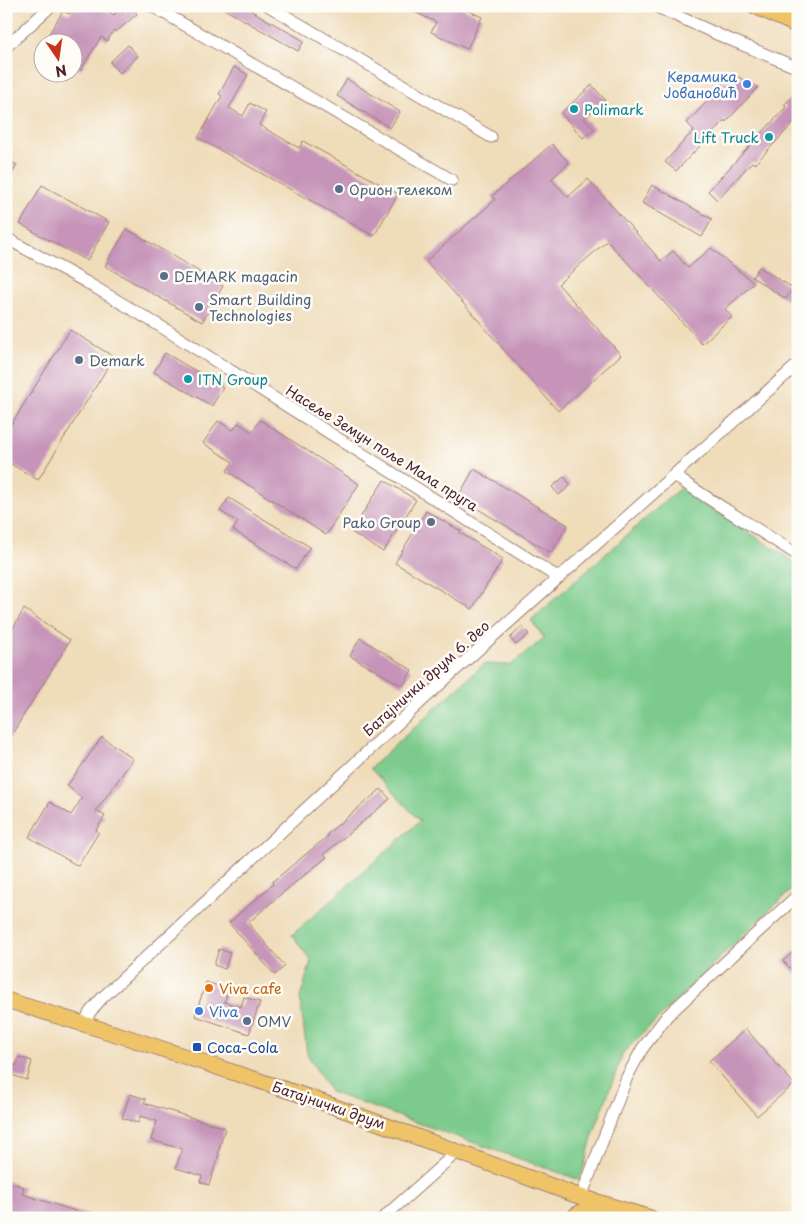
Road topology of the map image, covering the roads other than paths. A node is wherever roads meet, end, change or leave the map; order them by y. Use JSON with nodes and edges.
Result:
{"nodes":[{"id":1,"x":51,"y":6,"type":"edge"},
{"id":2,"x":152,"y":6,"type":"edge"},
{"id":3,"x":269,"y":6,"type":"edge"},
{"id":4,"x":655,"y":6,"type":"edge"},
{"id":5,"x":754,"y":6,"type":"edge"},
{"id":6,"x":798,"y":26,"type":"edge"},
{"id":7,"x":6,"y":47,"type":"edge"},
{"id":8,"x":798,"y":68,"type":"edge"},
{"id":9,"x":491,"y":137,"type":"dead end"},
{"id":10,"x":452,"y":180,"type":"dead end"},
{"id":11,"x":6,"y":238,"type":"edge"},
{"id":12,"x":798,"y":364,"type":"edge"},
{"id":13,"x":674,"y":474,"type":"junction"},
{"id":14,"x":798,"y":555,"type":"edge"},
{"id":15,"x":559,"y":578,"type":"junction"},
{"id":16,"x":798,"y":894,"type":"edge"},
{"id":17,"x":6,"y":1000,"type":"edge"},
{"id":18,"x":84,"y":1024,"type":"junction"},
{"id":19,"x":458,"y":1151,"type":"junction"},
{"id":20,"x":581,"y":1196,"type":"junction"},
{"id":21,"x":617,"y":1207,"type":"junction"},
{"id":22,"x":576,"y":1215,"type":"dead end"},
{"id":23,"x":383,"y":1218,"type":"edge"},
{"id":24,"x":650,"y":1218,"type":"edge"}],
"edges":[{"from":1,"to":7,"type":"street"},
{"from":2,"to":10,"type":"street"},
{"from":3,"to":9,"type":"street"},
{"from":4,"to":8,"type":"street"},
{"from":5,"to":6,"type":"main road"},
{"from":11,"to":15,"type":"street","name":"Насеље Земун поље Мала пруга"},
{"from":12,"to":13,"type":"street","name":"Батајнички друм 6. део"},
{"from":13,"to":14,"type":"street"},
{"from":13,"to":15,"type":"street","name":"Батајнички друм 6. део"},
{"from":15,"to":18,"type":"street","name":"Батајнички друм 6. део"},
{"from":16,"to":20,"type":"street"},
{"from":17,"to":18,"type":"main road","name":"Батајнички друм"},
{"from":18,"to":19,"type":"main road","name":"Батајнички друм"},
{"from":19,"to":20,"type":"main road","name":"Батајнички друм"},
{"from":19,"to":23,"type":"street"},
{"from":20,"to":21,"type":"main road","name":"Батајнички друм"},
{"from":21,"to":22,"type":"main road"},
{"from":21,"to":24,"type":"main road","name":"Батајнички друм"}]}
